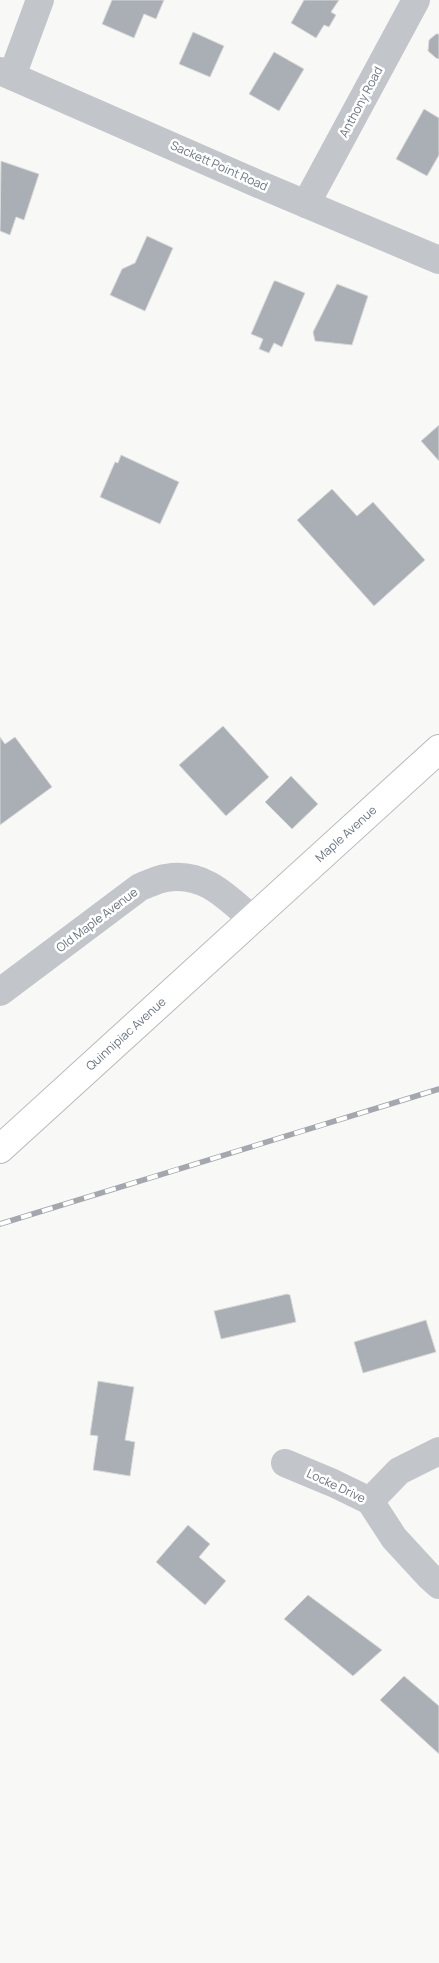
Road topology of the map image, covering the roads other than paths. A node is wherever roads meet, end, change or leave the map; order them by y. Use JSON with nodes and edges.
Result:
{"nodes":[{"id":1,"x":40,"y":0,"type":"edge"},
{"id":2,"x":416,"y":0,"type":"edge"},
{"id":3,"x":6,"y":73,"type":"edge"},
{"id":4,"x":306,"y":204,"type":"junction"},
{"id":5,"x":439,"y":260,"type":"edge"},
{"id":6,"x":439,"y":750,"type":"edge"},
{"id":7,"x":252,"y":919,"type":"junction"},
{"id":8,"x":0,"y":992,"type":"edge"},
{"id":9,"x":0,"y":1149,"type":"edge"},
{"id":10,"x":439,"y":1451,"type":"edge"},
{"id":11,"x":285,"y":1463,"type":"dead end"},
{"id":12,"x":370,"y":1501,"type":"junction"},
{"id":13,"x":439,"y":1585,"type":"edge"}],
"edges":[{"from":1,"to":3,"type":"street"},
{"from":2,"to":4,"type":"street","name":"Anthony Road"},
{"from":3,"to":4,"type":"street","name":"Sackett Point Road"},
{"from":4,"to":5,"type":"street","name":"Sackett Point Road"},
{"from":6,"to":7,"type":"main road","name":"Maple Avenue"},
{"from":7,"to":8,"type":"street","name":"Old Maple Avenue"},
{"from":7,"to":9,"type":"main road","name":"Quinnipiac Avenue"},
{"from":10,"to":12,"type":"street"},
{"from":11,"to":12,"type":"street","name":"Locke Drive"},
{"from":12,"to":13,"type":"street","name":"Locke Drive"}]}
